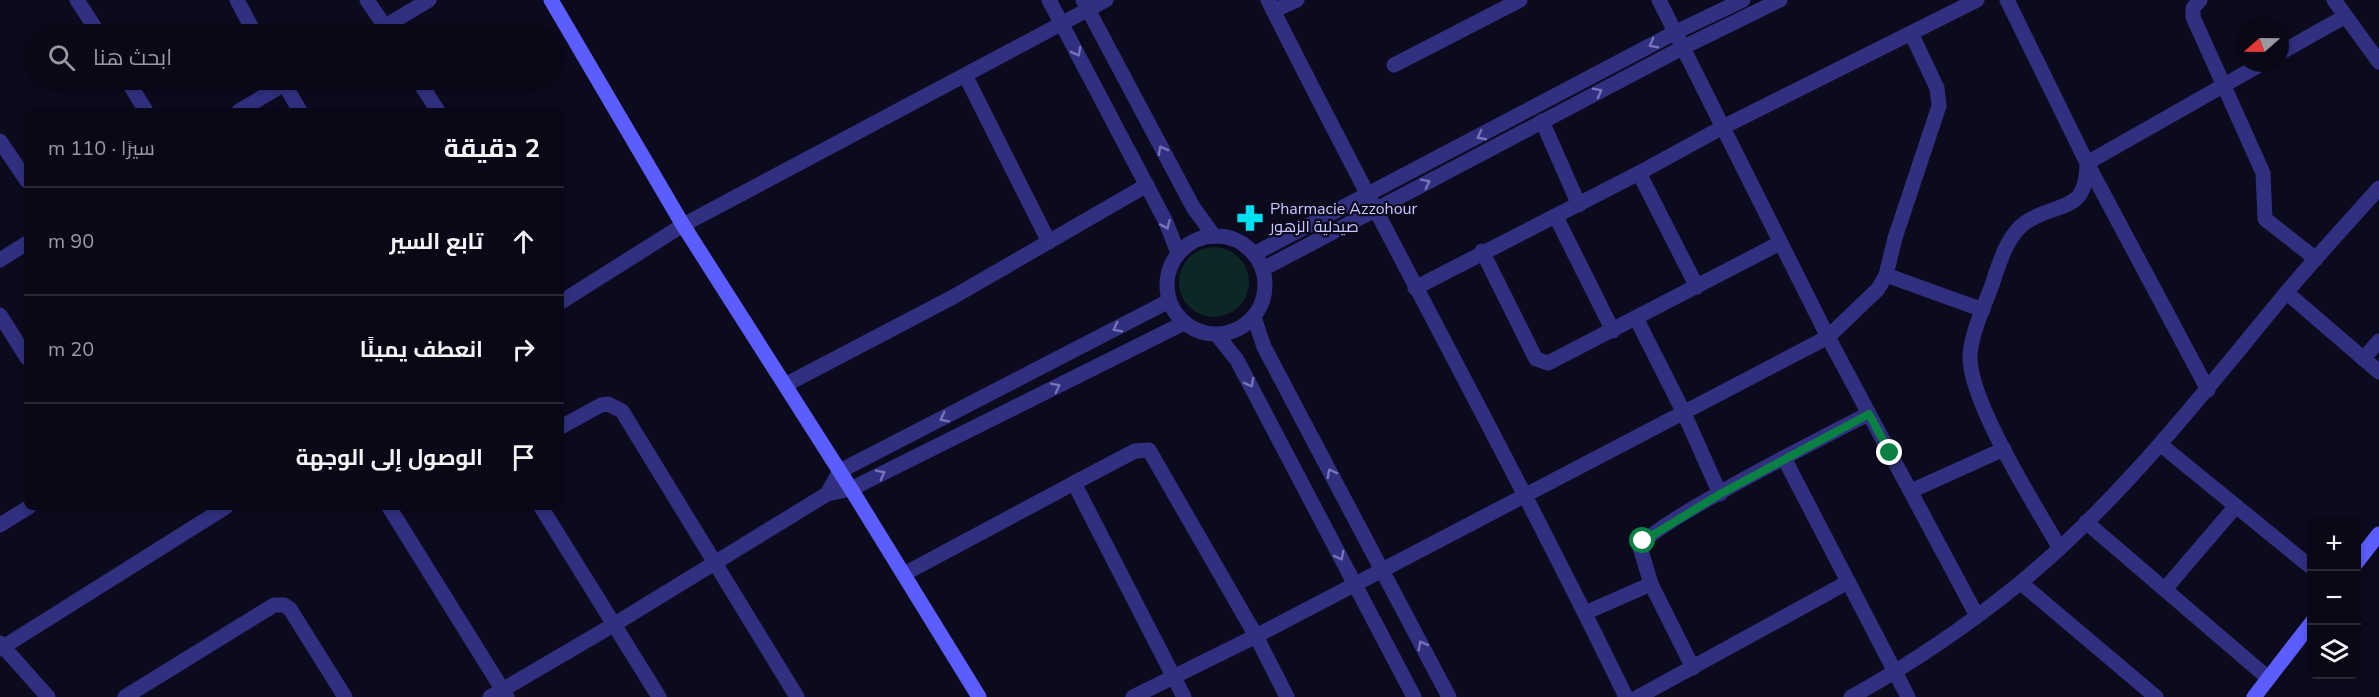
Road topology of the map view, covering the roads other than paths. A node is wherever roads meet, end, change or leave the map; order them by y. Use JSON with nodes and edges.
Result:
{"nodes":[{"id":1,"x":77,"y":0,"type":"edge"},
{"id":2,"x":237,"y":0,"type":"edge"},
{"id":3,"x":368,"y":0,"type":"edge"},
{"id":4,"x":429,"y":0,"type":"edge"},
{"id":5,"x":551,"y":0,"type":"edge"},
{"id":6,"x":1050,"y":0,"type":"edge"},
{"id":7,"x":1106,"y":0,"type":"edge"},
{"id":8,"x":1297,"y":0,"type":"edge"},
{"id":9,"x":1520,"y":0,"type":"edge"},
{"id":10,"x":1659,"y":0,"type":"edge"},
{"id":11,"x":1743,"y":0,"type":"edge"},
{"id":12,"x":1779,"y":0,"type":"edge"},
{"id":13,"x":1977,"y":0,"type":"edge"},
{"id":14,"x":2007,"y":0,"type":"edge"},
{"id":15,"x":2200,"y":0,"type":"edge"},
{"id":16,"x":2334,"y":0,"type":"edge"},
{"id":17,"x":1085,"y":5,"type":"edge"},
{"id":18,"x":1270,"y":6,"type":"edge"},
{"id":19,"x":2344,"y":17,"type":"junction"},
{"id":20,"x":93,"y":24,"type":"edge"},
{"id":21,"x":250,"y":24,"type":"edge"},
{"id":22,"x":379,"y":24,"type":"edge"},
{"id":23,"x":394,"y":24,"type":"edge"},
{"id":24,"x":1062,"y":24,"type":"junction"},
{"id":25,"x":1676,"y":32,"type":"junction"},
{"id":26,"x":1911,"y":33,"type":"junction"},
{"id":27,"x":1684,"y":47,"type":"junction"},
{"id":28,"x":2289,"y":48,"type":"edge"},
{"id":29,"x":2379,"y":62,"type":"edge"},
{"id":30,"x":1394,"y":65,"type":"dead end"},
{"id":31,"x":2247,"y":72,"type":"edge"},
{"id":32,"x":965,"y":75,"type":"junction"},
{"id":33,"x":2224,"y":85,"type":"junction"},
{"id":34,"x":133,"y":90,"type":"edge"},
{"id":35,"x":272,"y":90,"type":"edge"},
{"id":36,"x":290,"y":90,"type":"edge"},
{"id":37,"x":424,"y":90,"type":"edge"},
{"id":38,"x":144,"y":108,"type":"edge"},
{"id":39,"x":245,"y":108,"type":"edge"},
{"id":40,"x":299,"y":108,"type":"edge"},
{"id":41,"x":436,"y":108,"type":"edge"},
{"id":42,"x":1542,"y":121,"type":"junction"},
{"id":43,"x":1723,"y":127,"type":"junction"},
{"id":44,"x":0,"y":141,"type":"edge"},
{"id":45,"x":2087,"y":163,"type":"junction"},
{"id":46,"x":1639,"y":173,"type":"junction"},
{"id":47,"x":24,"y":177,"type":"edge"},
{"id":48,"x":1146,"y":186,"type":"junction"},
{"id":49,"x":2377,"y":195,"type":"edge"},
{"id":50,"x":1372,"y":202,"type":"junction"},
{"id":51,"x":1579,"y":205,"type":"junction"},
{"id":52,"x":1556,"y":217,"type":"junction"},
{"id":53,"x":683,"y":225,"type":"junction"},
{"id":54,"x":1214,"y":236,"type":"junction"},
{"id":55,"x":1049,"y":242,"type":"junction"},
{"id":56,"x":1780,"y":243,"type":"junction"},
{"id":57,"x":24,"y":245,"type":"edge"},
{"id":58,"x":1482,"y":251,"type":"junction"},
{"id":59,"x":1178,"y":253,"type":"junction"},
{"id":60,"x":1254,"y":254,"type":"junction"},
{"id":61,"x":0,"y":260,"type":"edge"},
{"id":62,"x":2316,"y":260,"type":"junction"},
{"id":63,"x":1263,"y":269,"type":"junction"},
{"id":64,"x":1886,"y":275,"type":"junction"},
{"id":65,"x":1696,"y":287,"type":"junction"},
{"id":66,"x":1414,"y":288,"type":"junction"},
{"id":67,"x":2287,"y":293,"type":"junction"},
{"id":68,"x":564,"y":300,"type":"edge"},
{"id":69,"x":1169,"y":301,"type":"junction"},
{"id":70,"x":1983,"y":310,"type":"junction"},
{"id":71,"x":0,"y":315,"type":"edge"},
{"id":72,"x":1254,"y":317,"type":"junction"},
{"id":73,"x":1636,"y":318,"type":"junction"},
{"id":74,"x":1184,"y":323,"type":"junction"},
{"id":75,"x":1613,"y":331,"type":"junction"},
{"id":76,"x":1217,"y":335,"type":"junction"},
{"id":77,"x":1828,"y":337,"type":"junction"},
{"id":78,"x":2379,"y":341,"type":"edge"},
{"id":79,"x":24,"y":353,"type":"edge"},
{"id":80,"x":2363,"y":359,"type":"junction"},
{"id":81,"x":2379,"y":372,"type":"edge"},
{"id":82,"x":785,"y":385,"type":"junction"},
{"id":83,"x":2208,"y":390,"type":"junction"},
{"id":84,"x":1683,"y":411,"type":"junction"},
{"id":85,"x":1869,"y":414,"type":"junction"},
{"id":86,"x":564,"y":422,"type":"edge"},
{"id":87,"x":2161,"y":445,"type":"junction"},
{"id":88,"x":2004,"y":449,"type":"junction"},
{"id":89,"x":1784,"y":458,"type":"junction"},
{"id":90,"x":840,"y":471,"type":"junction"},
{"id":91,"x":1074,"y":483,"type":"junction"},
{"id":92,"x":851,"y":489,"type":"junction"},
{"id":93,"x":1911,"y":491,"type":"junction"},
{"id":94,"x":827,"y":494,"type":"junction"},
{"id":95,"x":1720,"y":494,"type":"junction"},
{"id":96,"x":1525,"y":495,"type":"junction"},
{"id":97,"x":2236,"y":506,"type":"junction"},
{"id":98,"x":24,"y":510,"type":"edge"},
{"id":99,"x":221,"y":510,"type":"edge"},
{"id":100,"x":391,"y":510,"type":"edge"},
{"id":101,"x":543,"y":510,"type":"edge"},
{"id":102,"x":2086,"y":522,"type":"junction"},
{"id":103,"x":0,"y":525,"type":"edge"},
{"id":104,"x":2379,"y":534,"type":"edge"},
{"id":105,"x":2059,"y":547,"type":"junction"},
{"id":106,"x":2361,"y":557,"type":"edge"},
{"id":107,"x":716,"y":562,"type":"junction"},
{"id":108,"x":2307,"y":564,"type":"edge"},
{"id":109,"x":1382,"y":570,"type":"junction"},
{"id":110,"x":904,"y":574,"type":"junction"},
{"id":111,"x":1848,"y":582,"type":"junction"},
{"id":112,"x":2021,"y":582,"type":"junction"},
{"id":113,"x":1355,"y":584,"type":"junction"},
{"id":114,"x":1651,"y":584,"type":"junction"},
{"id":115,"x":2164,"y":589,"type":"junction"},
{"id":116,"x":1585,"y":613,"type":"junction"},
{"id":117,"x":1977,"y":616,"type":"junction"},
{"id":118,"x":615,"y":624,"type":"junction"},
{"id":119,"x":2310,"y":625,"type":"edge"},
{"id":120,"x":1256,"y":636,"type":"junction"},
{"id":121,"x":1,"y":646,"type":"edge"},
{"id":122,"x":1693,"y":668,"type":"junction"},
{"id":123,"x":1895,"y":673,"type":"junction"},
{"id":124,"x":1173,"y":676,"type":"junction"},
{"id":125,"x":2268,"y":678,"type":"junction"},
{"id":126,"x":500,"y":695,"type":"edge"},
{"id":127,"x":48,"y":697,"type":"edge"},
{"id":128,"x":125,"y":697,"type":"edge"},
{"id":129,"x":345,"y":697,"type":"edge"},
{"id":130,"x":659,"y":697,"type":"edge"},
{"id":131,"x":797,"y":697,"type":"edge"},
{"id":132,"x":979,"y":697,"type":"edge"},
{"id":133,"x":1133,"y":697,"type":"edge"},
{"id":134,"x":1184,"y":697,"type":"edge"},
{"id":135,"x":1287,"y":697,"type":"edge"},
{"id":136,"x":1414,"y":697,"type":"edge"},
{"id":137,"x":1449,"y":697,"type":"edge"},
{"id":138,"x":1626,"y":697,"type":"edge"},
{"id":139,"x":1638,"y":697,"type":"edge"},
{"id":140,"x":1851,"y":697,"type":"edge"},
{"id":141,"x":1908,"y":697,"type":"edge"},
{"id":142,"x":2156,"y":697,"type":"edge"},
{"id":143,"x":2254,"y":697,"type":"edge"}],
"edges":[{"from":1,"to":20,"type":"street"},
{"from":2,"to":21,"type":"street"},
{"from":3,"to":22,"type":"street"},
{"from":4,"to":23,"type":"street"},
{"from":5,"to":53,"type":"main road"},
{"from":6,"to":24,"type":"street"},
{"from":7,"to":17,"type":"street"},
{"from":8,"to":18,"type":"street"},
{"from":9,"to":30,"type":"street"},
{"from":10,"to":25,"type":"street"},
{"from":11,"to":25,"type":"street"},
{"from":12,"to":27,"type":"street"},
{"from":13,"to":26,"type":"street"},
{"from":14,"to":45,"type":"street"},
{"from":15,"to":33,"type":"street"},
{"from":16,"to":19,"type":"street"},
{"from":17,"to":24,"type":"street"},
{"from":54,"to":17,"type":"street","one_way":true},
{"from":18,"to":50,"type":"street"},
{"from":19,"to":28,"type":"street"},
{"from":19,"to":29,"type":"street"},
{"from":24,"to":32,"type":"street"},
{"from":24,"to":48,"type":"street","one_way":true},
{"from":25,"to":27,"type":"street"},
{"from":25,"to":50,"type":"street","one_way":true},
{"from":26,"to":43,"type":"street"},
{"from":26,"to":64,"type":"street"},
{"from":42,"to":27,"type":"street","one_way":true},
{"from":27,"to":43,"type":"street"},
{"from":31,"to":33,"type":"street"},
{"from":32,"to":53,"type":"street"},
{"from":32,"to":55,"type":"street"},
{"from":33,"to":45,"type":"street"},
{"from":33,"to":62,"type":"street"},
{"from":34,"to":38,"type":"street"},
{"from":35,"to":39,"type":"street"},
{"from":36,"to":40,"type":"street"},
{"from":37,"to":41,"type":"street"},
{"from":50,"to":42,"type":"street","one_way":true},
{"from":42,"to":51,"type":"street"},
{"from":43,"to":46,"type":"street"},
{"from":43,"to":56,"type":"street"},
{"from":44,"to":47,"type":"street"},
{"from":45,"to":70,"type":"street"},
{"from":45,"to":83,"type":"street"},
{"from":46,"to":51,"type":"street"},
{"from":46,"to":65,"type":"street"},
{"from":48,"to":55,"type":"street"},
{"from":48,"to":59,"type":"street","one_way":true},
{"from":49,"to":62,"type":"street"},
{"from":50,"to":60,"type":"street"},
{"from":50,"to":63,"type":"street"},
{"from":50,"to":66,"type":"street"},
{"from":51,"to":52,"type":"street"},
{"from":52,"to":58,"type":"street"},
{"from":52,"to":75,"type":"street"},
{"from":53,"to":68,"type":"street"},
{"from":53,"to":82,"type":"main road"},
{"from":54,"to":59,"type":"street"},
{"from":54,"to":60,"type":"street"},
{"from":55,"to":82,"type":"street"},
{"from":56,"to":65,"type":"street"},
{"from":56,"to":77,"type":"street"},
{"from":57,"to":61,"type":"street"},
{"from":58,"to":66,"type":"street"},
{"from":58,"to":75,"type":"street"},
{"from":59,"to":69,"type":"street"},
{"from":60,"to":63,"type":"street"},
{"from":62,"to":67,"type":"street"},
{"from":63,"to":72,"type":"street"},
{"from":64,"to":70,"type":"street"},
{"from":64,"to":77,"type":"street"},
{"from":65,"to":73,"type":"street"},
{"from":66,"to":96,"type":"street"},
{"from":67,"to":80,"type":"street"},
{"from":67,"to":83,"type":"street"},
{"from":69,"to":74,"type":"street"},
{"from":69,"to":90,"type":"street","one_way":true},
{"from":70,"to":88,"type":"street"},
{"from":71,"to":79,"type":"street"},
{"from":72,"to":76,"type":"street"},
{"from":109,"to":72,"type":"street","one_way":true},
{"from":73,"to":75,"type":"street"},
{"from":73,"to":84,"type":"street"},
{"from":74,"to":76,"type":"street"},
{"from":92,"to":74,"type":"street","one_way":true},
{"from":76,"to":113,"type":"street","one_way":true},
{"from":77,"to":84,"type":"street"},
{"from":77,"to":85,"type":"street"},
{"from":78,"to":80,"type":"street"},
{"from":80,"to":81,"type":"street"},
{"from":82,"to":90,"type":"main road"},
{"from":83,"to":87,"type":"street"},
{"from":84,"to":95,"type":"street"},
{"from":84,"to":96,"type":"street"},
{"from":85,"to":89,"type":"street"},
{"from":85,"to":93,"type":"street"},
{"from":86,"to":107,"type":"street"},
{"from":87,"to":97,"type":"street"},
{"from":87,"to":102,"type":"street"},
{"from":88,"to":93,"type":"street"},
{"from":88,"to":105,"type":"street"},
{"from":89,"to":95,"type":"street"},
{"from":89,"to":111,"type":"street"},
{"from":90,"to":92,"type":"main road"},
{"from":90,"to":94,"type":"street"},
{"from":91,"to":110,"type":"street"},
{"from":91,"to":120,"type":"street"},
{"from":91,"to":124,"type":"street"},
{"from":92,"to":94,"type":"street"},
{"from":92,"to":110,"type":"main road"},
{"from":93,"to":117,"type":"street"},
{"from":94,"to":107,"type":"street"},
{"from":95,"to":114,"type":"street"},
{"from":96,"to":109,"type":"street"},
{"from":96,"to":116,"type":"street"},
{"from":97,"to":108,"type":"street"},
{"from":97,"to":115,"type":"street"},
{"from":98,"to":103,"type":"street"},
{"from":99,"to":121,"type":"street"},
{"from":100,"to":126,"type":"street"},
{"from":101,"to":118,"type":"street"},
{"from":102,"to":105,"type":"street"},
{"from":102,"to":115,"type":"street"},
{"from":104,"to":106,"type":"main road"},
{"from":105,"to":112,"type":"street"},
{"from":107,"to":118,"type":"street"},
{"from":107,"to":131,"type":"street"},
{"from":109,"to":113,"type":"street"},
{"from":137,"to":109,"type":"street","one_way":true},
{"from":110,"to":132,"type":"main road"},
{"from":111,"to":122,"type":"street"},
{"from":111,"to":123,"type":"street"},
{"from":112,"to":117,"type":"street"},
{"from":112,"to":142,"type":"street"},
{"from":113,"to":120,"type":"street"},
{"from":113,"to":136,"type":"street"},
{"from":114,"to":116,"type":"street"},
{"from":114,"to":122,"type":"street"},
{"from":115,"to":125,"type":"street"},
{"from":116,"to":138,"type":"street"},
{"from":117,"to":123,"type":"street"},
{"from":118,"to":126,"type":"street"},
{"from":118,"to":130,"type":"street"},
{"from":119,"to":125,"type":"main road"},
{"from":120,"to":124,"type":"street"},
{"from":120,"to":135,"type":"street"},
{"from":121,"to":127,"type":"street"},
{"from":122,"to":139,"type":"street"},
{"from":123,"to":140,"type":"street"},
{"from":123,"to":141,"type":"street"},
{"from":124,"to":133,"type":"street"},
{"from":124,"to":134,"type":"street"},
{"from":125,"to":143,"type":"main road"},
{"from":128,"to":129,"type":"street"}]}
